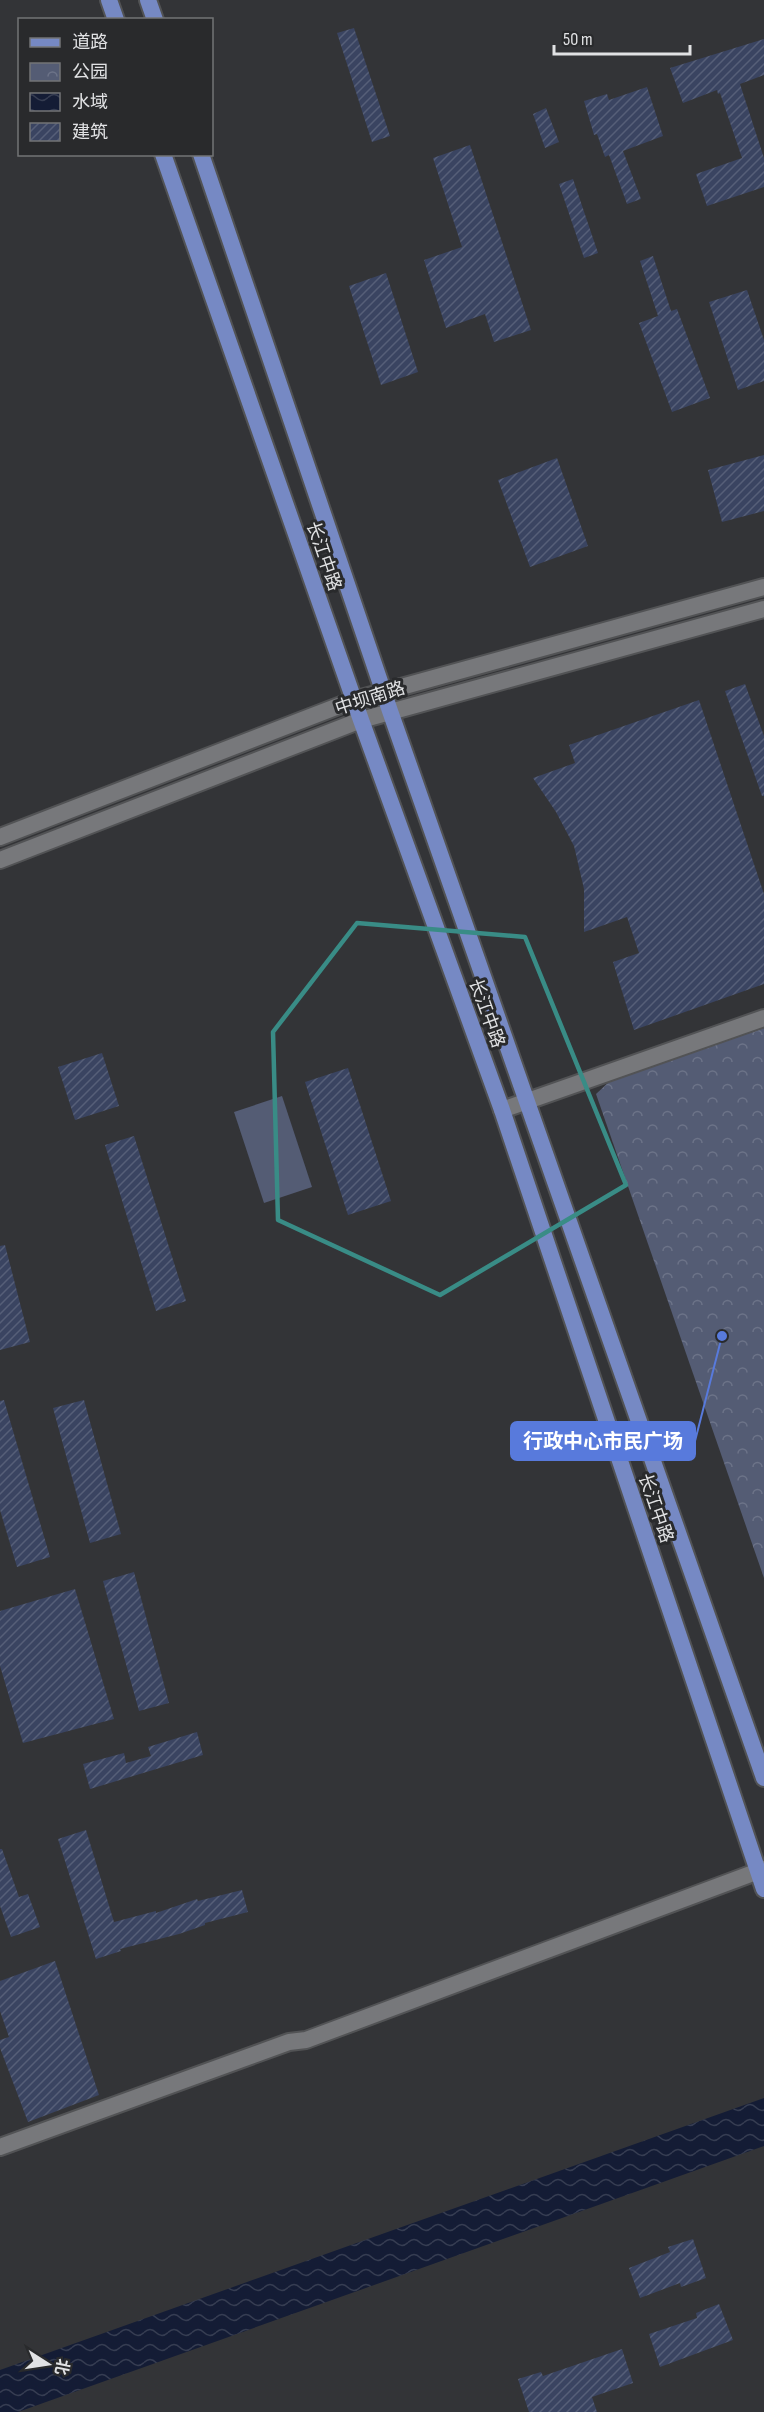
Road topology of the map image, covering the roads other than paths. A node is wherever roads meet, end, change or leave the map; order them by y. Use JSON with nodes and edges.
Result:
{"nodes":[{"id":1,"x":109,"y":0,"type":"edge"},
{"id":2,"x":148,"y":0,"type":"edge"},
{"id":3,"x":115,"y":18,"type":"edge"},
{"id":4,"x":154,"y":18,"type":"edge"},
{"id":5,"x":164,"y":156,"type":"edge"},
{"id":6,"x":202,"y":156,"type":"edge"},
{"id":7,"x":764,"y":587,"type":"edge"},
{"id":8,"x":764,"y":609,"type":"edge"},
{"id":9,"x":384,"y":691,"type":"junction"},
{"id":10,"x":354,"y":700,"type":"junction"},
{"id":11,"x":390,"y":711,"type":"junction"},
{"id":12,"x":361,"y":720,"type":"junction"},
{"id":13,"x":0,"y":837,"type":"edge"},
{"id":14,"x":0,"y":860,"type":"edge"},
{"id":15,"x":764,"y":1018,"type":"edge"},
{"id":16,"x":528,"y":1101,"type":"junction"},
{"id":17,"x":502,"y":1110,"type":"junction"},
{"id":18,"x":764,"y":1778,"type":"edge"},
{"id":19,"x":761,"y":1870,"type":"edge"},
{"id":20,"x":764,"y":1889,"type":"edge"},
{"id":21,"x":0,"y":2147,"type":"edge"}],
"edges":[{"from":1,"to":3,"type":"main road"},
{"from":2,"to":4,"type":"main road"},
{"from":5,"to":10,"type":"main road","name":"长江中路"},
{"from":6,"to":9,"type":"main road","name":"长江中路"},
{"from":7,"to":9,"type":"main road","name":"中坝南路"},
{"from":8,"to":11,"type":"main road","name":"中坝南路"},
{"from":9,"to":10,"type":"main road","name":"中坝南路"},
{"from":9,"to":11,"type":"main road","name":"长江中路"},
{"from":10,"to":12,"type":"main road","name":"长江中路"},
{"from":10,"to":13,"type":"main road","name":"中坝南路"},
{"from":11,"to":12,"type":"main road","name":"中坝南路"},
{"from":11,"to":16,"type":"main road","name":"长江中路"},
{"from":12,"to":14,"type":"main road","name":"中坝南路"},
{"from":12,"to":17,"type":"main road","name":"长江中路"},
{"from":15,"to":16,"type":"main road"},
{"from":16,"to":17,"type":"main road"},
{"from":16,"to":18,"type":"main road","name":"长江中路"},
{"from":17,"to":19,"type":"main road","name":"长江中路"},
{"from":19,"to":20,"type":"main road","name":"长江中路"},
{"from":19,"to":21,"type":"main road"}]}
